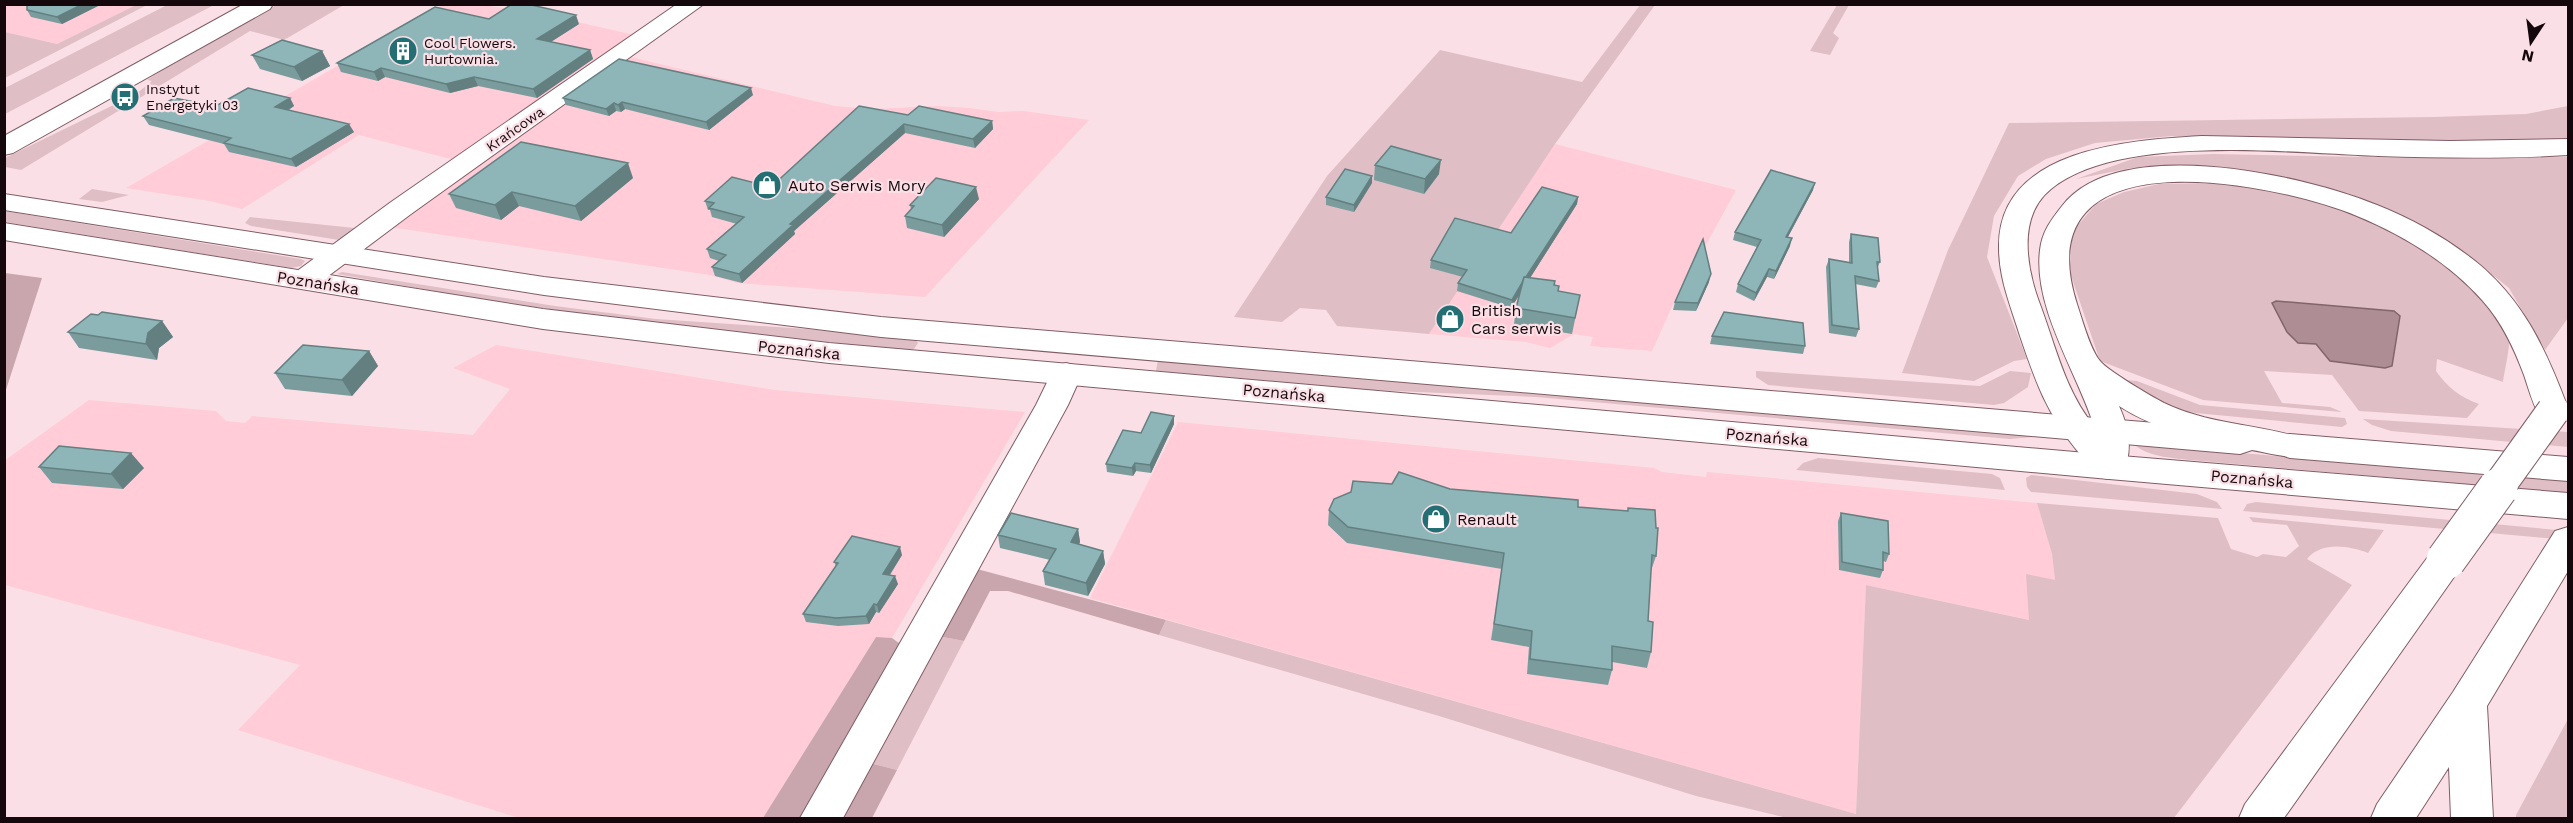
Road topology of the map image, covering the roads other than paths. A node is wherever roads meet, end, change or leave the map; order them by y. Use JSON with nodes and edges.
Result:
{"nodes":[{"id":1,"x":232,"y":4,"type":"edge"},
{"id":2,"x":262,"y":4,"type":"edge"},
{"id":3,"x":693,"y":4,"type":"edge"},
{"id":4,"x":4,"y":126,"type":"edge"},
{"id":5,"x":4,"y":147,"type":"edge"},
{"id":6,"x":2568,"y":147,"type":"edge"},
{"id":7,"x":4,"y":202,"type":"edge"},
{"id":8,"x":4,"y":231,"type":"edge"},
{"id":9,"x":337,"y":253,"type":"junction"},
{"id":10,"x":303,"y":280,"type":"junction"},
{"id":11,"x":2089,"y":369,"type":"junction"},
{"id":12,"x":1066,"y":374,"type":"junction"},
{"id":13,"x":2561,"y":400,"type":"edge"},
{"id":14,"x":2079,"y":428,"type":"junction"},
{"id":15,"x":2112,"y":431,"type":"junction"},
{"id":16,"x":2290,"y":446,"type":"junction"},
{"id":17,"x":2109,"y":467,"type":"junction"},
{"id":18,"x":2568,"y":469,"type":"edge"},
{"id":19,"x":2568,"y":506,"type":"edge"},
{"id":20,"x":2559,"y":555,"type":"edge"},
{"id":21,"x":2467,"y":704,"type":"junction"},
{"id":22,"x":820,"y":819,"type":"edge"},
{"id":23,"x":2260,"y":819,"type":"edge"},
{"id":24,"x":2392,"y":819,"type":"edge"},
{"id":25,"x":2472,"y":819,"type":"edge"}],
"edges":[{"from":1,"to":4,"type":"main road"},
{"from":2,"to":5,"type":"main road"},
{"from":3,"to":9,"type":"main road","name":"Krańcowa"},
{"from":6,"to":14,"type":"main road"},
{"from":7,"to":9,"type":"main road","name":"Poznańska"},
{"from":8,"to":10,"type":"main road","name":"Poznańska"},
{"from":9,"to":10,"type":"main road","name":"Krańcowa"},
{"from":9,"to":14,"type":"main road","name":"Poznańska"},
{"from":10,"to":12,"type":"main road","name":"Poznańska"},
{"from":11,"to":13,"type":"main road"},
{"from":11,"to":15,"type":"main road"},
{"from":11,"to":16,"type":"main road"},
{"from":12,"to":17,"type":"main road","name":"Poznańska"},
{"from":12,"to":22,"type":"main road"},
{"from":13,"to":23,"type":"main road","bridge":true},
{"from":14,"to":15,"type":"main road","name":"Poznańska"},
{"from":14,"to":17,"type":"main road"},
{"from":15,"to":16,"type":"main road","name":"Poznańska"},
{"from":15,"to":17,"type":"main road"},
{"from":16,"to":18,"type":"main road","name":"Poznańska"},
{"from":17,"to":19,"type":"main road","name":"Poznańska"},
{"from":20,"to":21,"type":"main road"},
{"from":21,"to":24,"type":"main road"},
{"from":21,"to":25,"type":"main road"}]}
